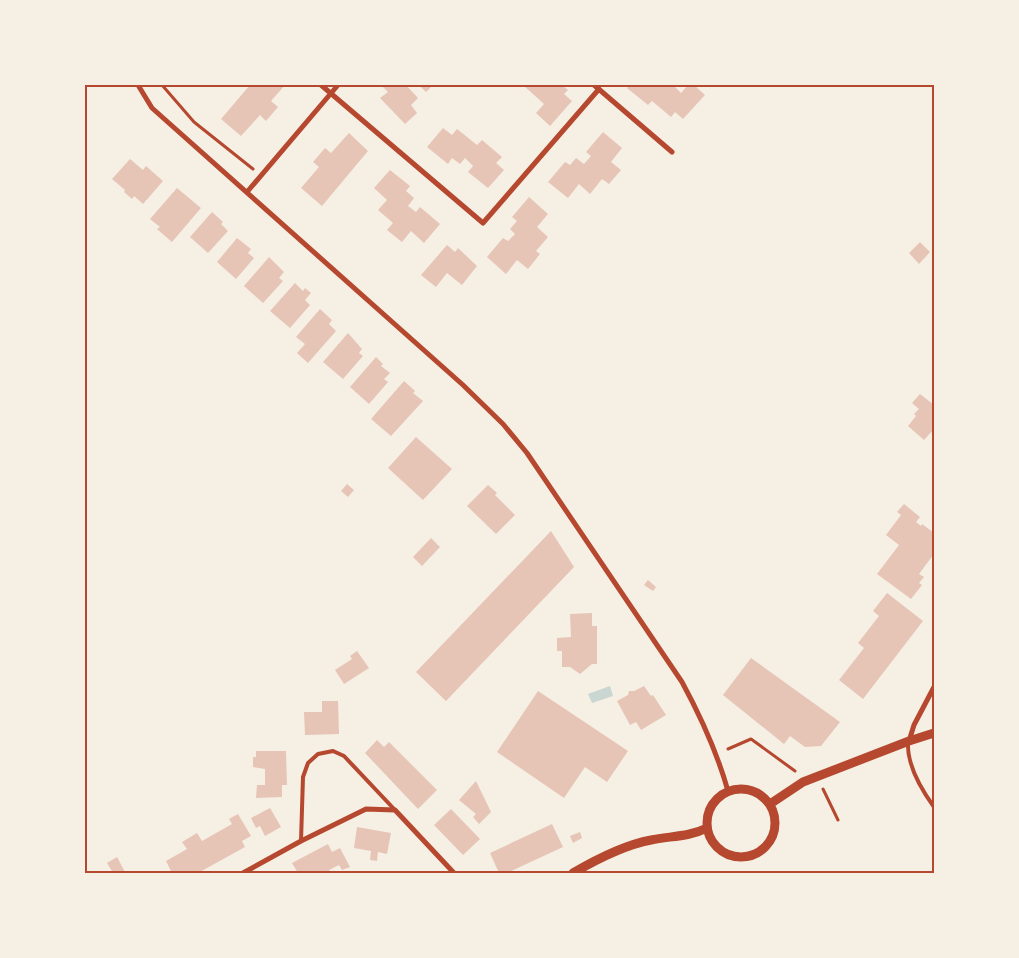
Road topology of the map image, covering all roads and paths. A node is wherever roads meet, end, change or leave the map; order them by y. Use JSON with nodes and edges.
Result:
{"nodes":[{"id":1,"x":138,"y":85,"type":"edge"},
{"id":2,"x":162,"y":85,"type":"edge"},
{"id":3,"x":320,"y":85,"type":"edge"},
{"id":4,"x":338,"y":85,"type":"edge"},
{"id":5,"x":597,"y":87,"type":"edge"},
{"id":6,"x":331,"y":94,"type":"junction"},
{"id":7,"x":672,"y":152,"type":"dead end"},
{"id":8,"x":261,"y":176,"type":"junction"},
{"id":9,"x":247,"y":192,"type":"junction"},
{"id":10,"x":934,"y":687,"type":"edge"},
{"id":11,"x":934,"y":733,"type":"edge"},
{"id":12,"x":909,"y":741,"type":"junction"},
{"id":13,"x":728,"y":748,"type":"dead end"},
{"id":14,"x":797,"y":771,"type":"dead end"},
{"id":15,"x":817,"y":777,"type":"junction"},
{"id":16,"x":728,"y":791,"type":"junction"},
{"id":17,"x":770,"y":804,"type":"junction"},
{"id":18,"x":934,"y":807,"type":"edge"},
{"id":19,"x":395,"y":810,"type":"junction"},
{"id":20,"x":838,"y":820,"type":"dead end"},
{"id":21,"x":707,"y":828,"type":"junction"},
{"id":22,"x":301,"y":841,"type":"junction"},
{"id":23,"x":243,"y":873,"type":"edge"},
{"id":24,"x":454,"y":873,"type":"edge"},
{"id":25,"x":573,"y":873,"type":"edge"}],
"edges":[{"from":1,"to":9,"type":"street"},
{"from":2,"to":8,"type":"path"},
{"from":3,"to":6,"type":"street"},
{"from":4,"to":6,"type":"street"},
{"from":5,"to":6,"type":"street"},
{"from":5,"to":7,"type":"street"},
{"from":6,"to":8,"type":"street"},
{"from":8,"to":9,"type":"street"},
{"from":9,"to":16,"type":"street"},
{"from":10,"to":12,"type":"street"},
{"from":11,"to":12,"type":"street"},
{"from":12,"to":15,"type":"street"},
{"from":12,"to":18,"type":"lane"},
{"from":13,"to":14,"type":"path"},
{"from":15,"to":17,"type":"street"},
{"from":15,"to":20,"type":"path"},
{"from":16,"to":17,"type":"street"},
{"from":16,"to":21,"type":"street"},
{"from":17,"to":21,"type":"street"},
{"from":19,"to":22,"type":"street"},
{"from":19,"to":22,"type":"lane"},
{"from":19,"to":24,"type":"street"},
{"from":21,"to":25,"type":"street"},
{"from":22,"to":23,"type":"street"}]}
